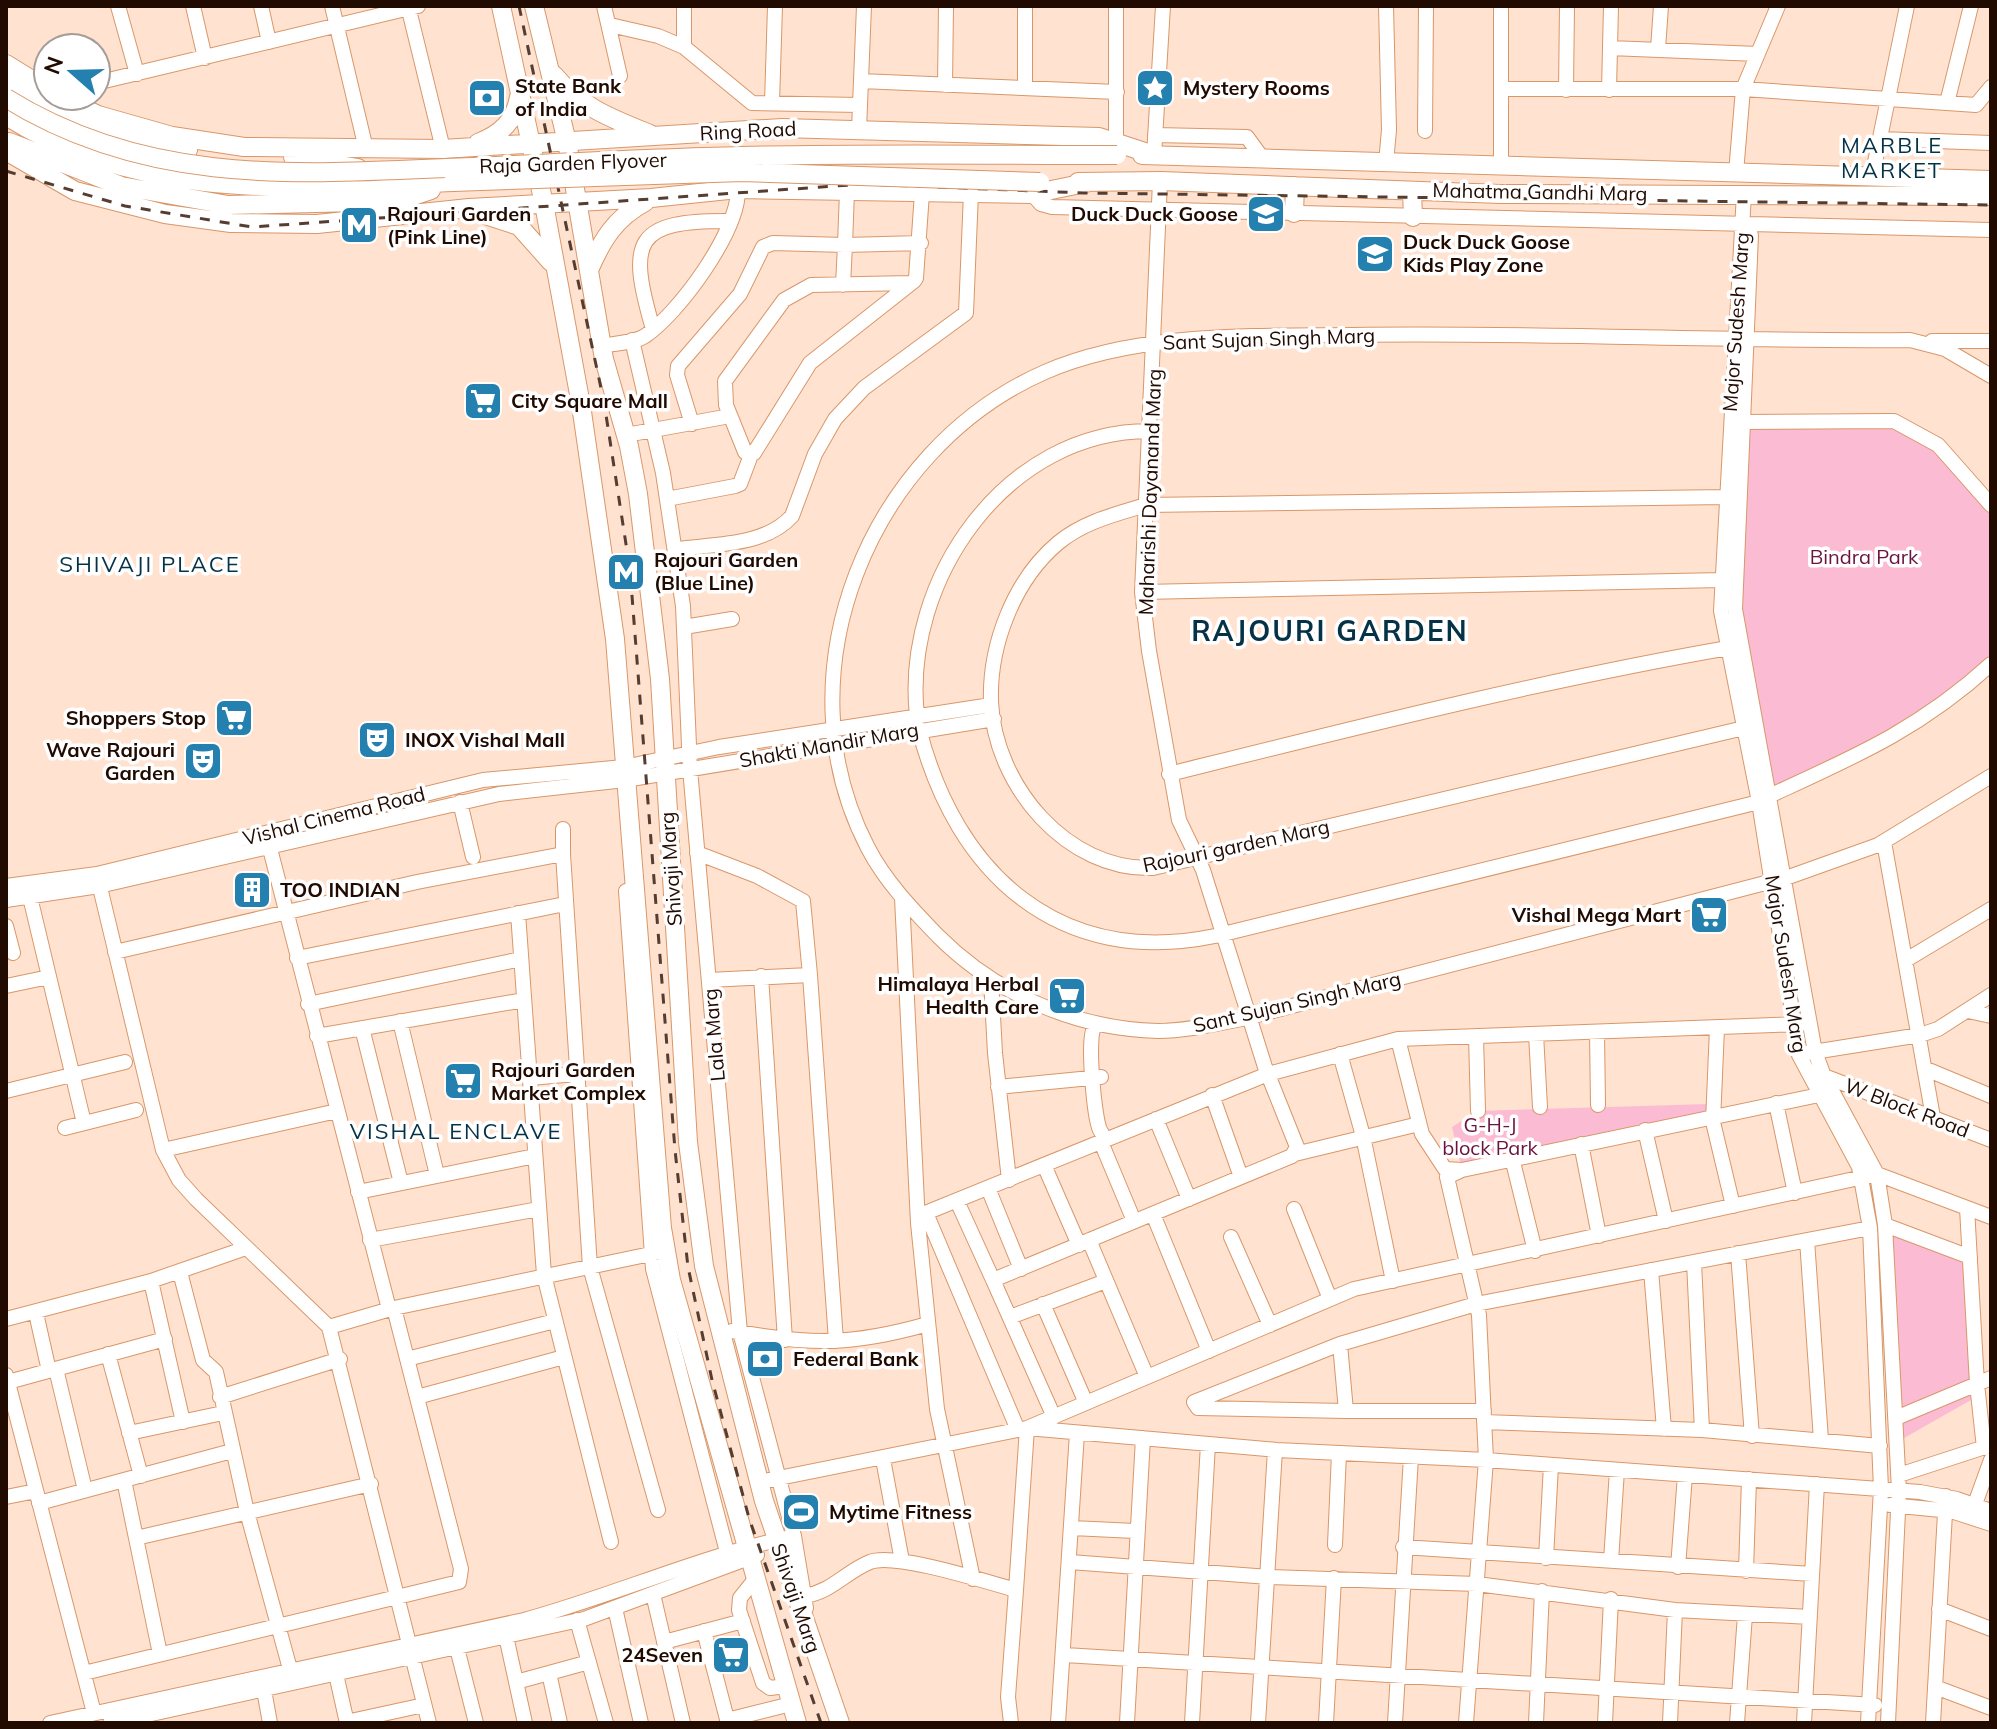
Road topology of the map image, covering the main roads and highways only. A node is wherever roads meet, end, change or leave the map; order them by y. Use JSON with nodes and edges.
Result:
{"nodes":[{"id":1,"x":501,"y":6,"type":"edge"},
{"id":2,"x":534,"y":6,"type":"edge"},
{"id":3,"x":6,"y":64,"type":"edge"},
{"id":4,"x":550,"y":70,"type":"junction"},
{"id":5,"x":6,"y":79,"type":"edge"},
{"id":6,"x":32,"y":86,"type":"edge"},
{"id":7,"x":32,"y":89,"type":"edge"},
{"id":8,"x":520,"y":94,"type":"junction"},
{"id":9,"x":6,"y":98,"type":"edge"},
{"id":10,"x":68,"y":112,"type":"edge"},
{"id":11,"x":92,"y":112,"type":"edge"},
{"id":12,"x":6,"y":116,"type":"edge"},
{"id":13,"x":735,"y":129,"type":"junction"},
{"id":14,"x":657,"y":137,"type":"junction"},
{"id":15,"x":531,"y":142,"type":"junction"},
{"id":16,"x":567,"y":142,"type":"junction"},
{"id":17,"x":6,"y":144,"type":"edge"},
{"id":18,"x":468,"y":147,"type":"junction"},
{"id":19,"x":1117,"y":148,"type":"junction"},
{"id":20,"x":1154,"y":155,"type":"joint"},
{"id":21,"x":374,"y":172,"type":"junction"},
{"id":22,"x":1991,"y":180,"type":"edge"},
{"id":23,"x":453,"y":182,"type":"junction"},
{"id":24,"x":1090,"y":182,"type":"joint"},
{"id":25,"x":1295,"y":186,"type":"junction"},
{"id":26,"x":1036,"y":188,"type":"junction"},
{"id":27,"x":738,"y":189,"type":"junction"},
{"id":28,"x":1412,"y":191,"type":"junction"},
{"id":29,"x":1991,"y":196,"type":"edge"},
{"id":30,"x":651,"y":198,"type":"junction"},
{"id":31,"x":577,"y":202,"type":"junction"},
{"id":32,"x":544,"y":204,"type":"junction"},
{"id":33,"x":458,"y":209,"type":"junction"},
{"id":34,"x":1294,"y":213,"type":"road end"},
{"id":35,"x":1413,"y":217,"type":"road end"},
{"id":36,"x":555,"y":267,"type":"junction"},
{"id":37,"x":589,"y":270,"type":"junction"},
{"id":38,"x":797,"y":1723,"type":"edge"},
{"id":39,"x":840,"y":1723,"type":"edge"}],
"edges":[{"from":1,"to":8,"type":"main road","name":"Shivaji Marg"},
{"from":2,"to":4,"type":"main road","name":"Shivaji Marg"},
{"from":3,"to":6,"type":"main road"},
{"from":4,"to":14,"type":"main road"},
{"from":4,"to":16,"type":"main road","name":"Shivaji Marg"},
{"from":5,"to":7,"type":"main road"},
{"from":8,"to":15,"type":"main road","name":"Shivaji Marg"},
{"from":8,"to":18,"type":"main road"},
{"from":9,"to":21,"type":"main road","name":"Raja Garden Flyover","bridge":true},
{"from":10,"to":21,"type":"main road","bridge":true},
{"from":11,"to":18,"type":"main road","name":"Ring Road"},
{"from":12,"to":23,"type":"main road","name":"Raja Garden Flyover"},
{"from":13,"to":14,"type":"main road","name":"Ring Road"},
{"from":13,"to":19,"type":"main road","name":"Ring Road"},
{"from":13,"to":27,"type":"main road"},
{"from":14,"to":16,"type":"main road","name":"Ring Road"},
{"from":15,"to":16,"type":"main road","name":"Ring Road"},
{"from":15,"to":18,"type":"main road","name":"Ring Road"},
{"from":15,"to":32,"type":"main road","name":"Shivaji Marg"},
{"from":16,"to":31,"type":"main road","name":"Shivaji Marg"},
{"from":17,"to":23,"type":"main road"},
{"from":17,"to":33,"type":"main road"},
{"from":19,"to":20,"type":"main road","name":"Raja Garden Flyover"},
{"from":19,"to":21,"type":"main road","name":"Raja Garden Flyover","bridge":true},
{"from":20,"to":22,"type":"main road","name":"Mahatma Gandhi Marg"},
{"from":23,"to":26,"type":"main road","name":"Raja Garden Flyover","bridge":true},
{"from":24,"to":25,"type":"main road","name":"Mahatma Gandhi Marg"},
{"from":24,"to":26,"type":"main road","name":"Raja Garden Flyover"},
{"from":25,"to":28,"type":"main road","name":"Mahatma Gandhi Marg"},
{"from":25,"to":34,"type":"main road"},
{"from":26,"to":27,"type":"main road"},
{"from":27,"to":30,"type":"main road"},
{"from":28,"to":29,"type":"main road","name":"Mahatma Gandhi Marg"},
{"from":28,"to":35,"type":"main road"},
{"from":30,"to":31,"type":"main road"},
{"from":30,"to":37,"type":"main road"},
{"from":31,"to":32,"type":"main road"},
{"from":31,"to":37,"type":"main road","name":"Shivaji Marg"},
{"from":32,"to":33,"type":"main road"},
{"from":32,"to":36,"type":"main road","name":"Shivaji Marg"},
{"from":33,"to":36,"type":"main road"},
{"from":36,"to":38,"type":"main road","name":"Shivaji Marg"},
{"from":37,"to":39,"type":"main road","name":"Shivaji Marg"}]}
